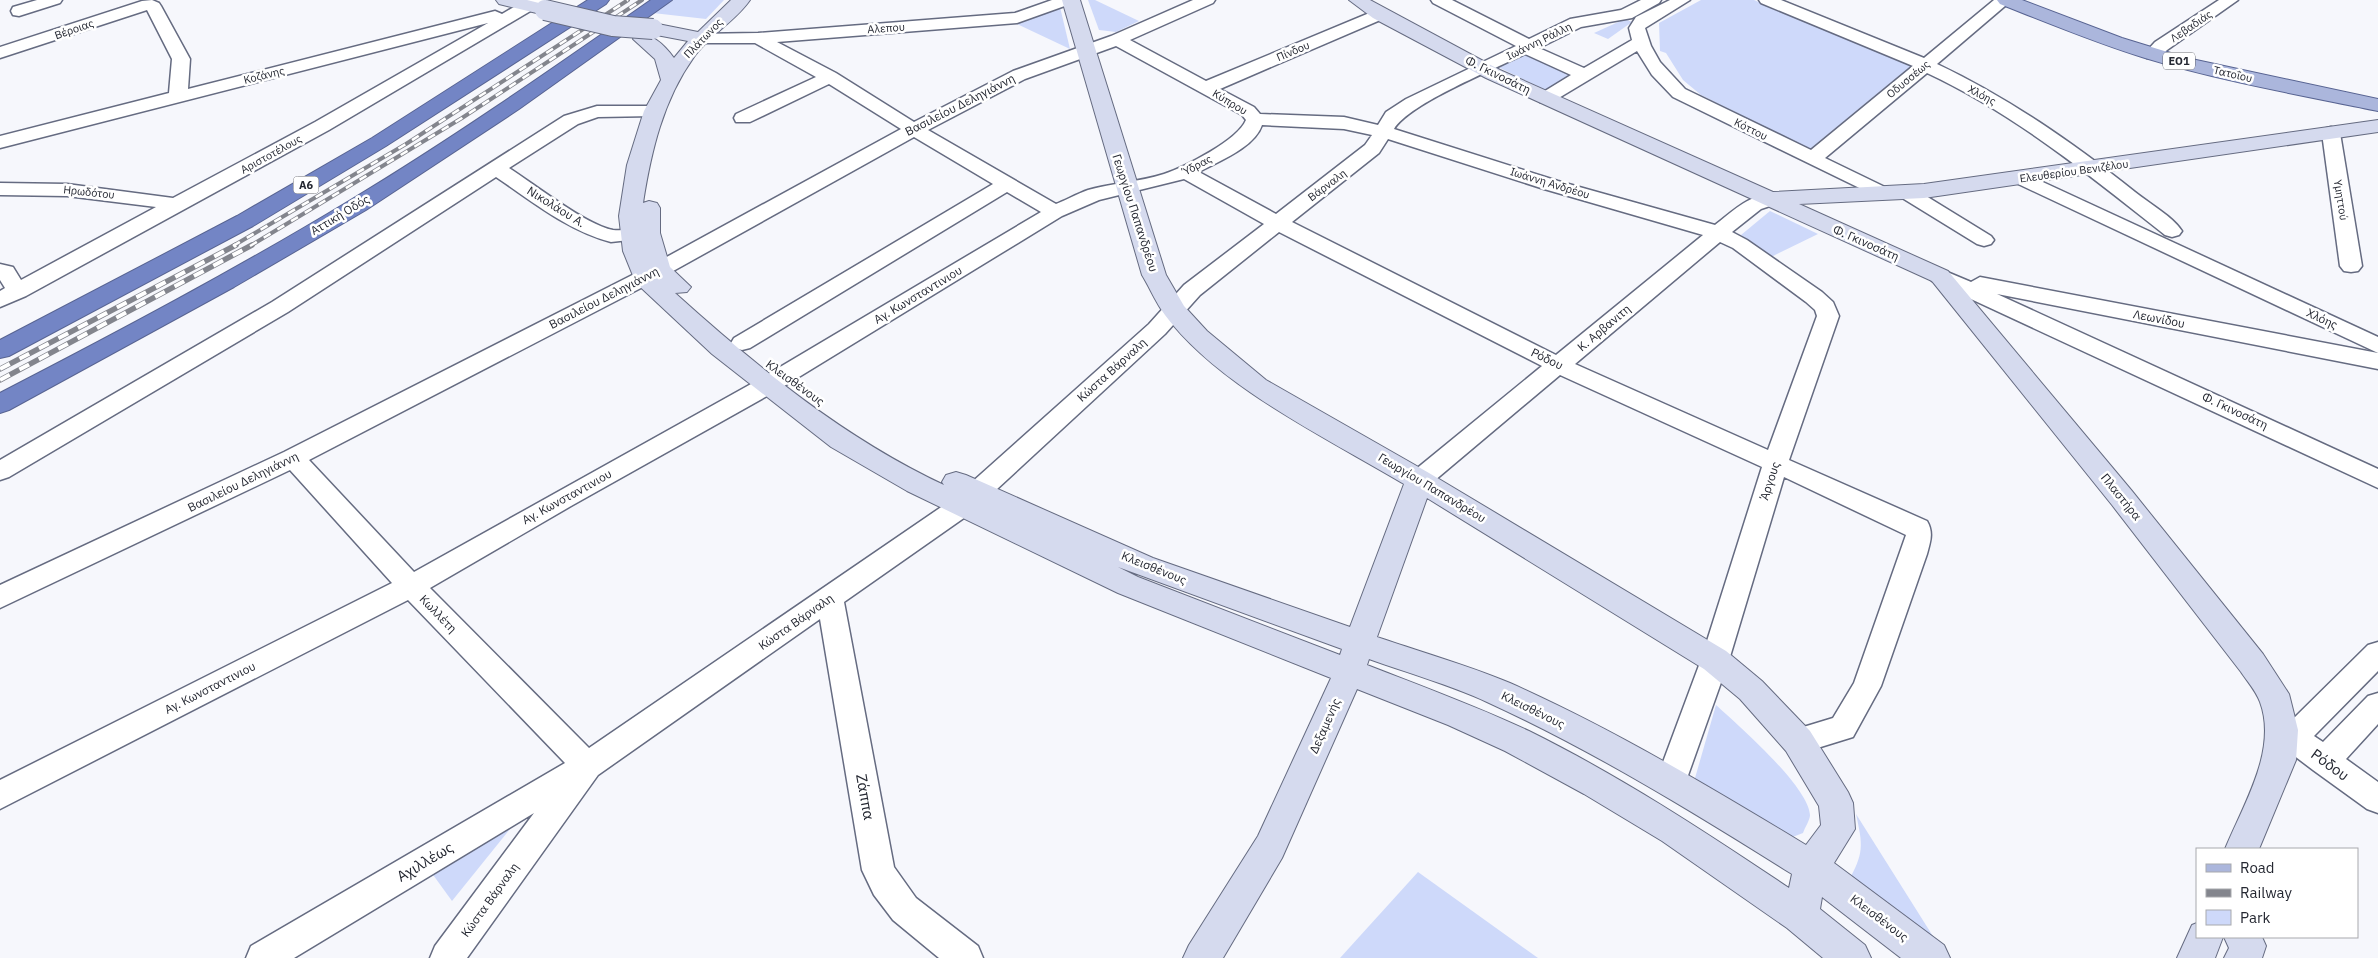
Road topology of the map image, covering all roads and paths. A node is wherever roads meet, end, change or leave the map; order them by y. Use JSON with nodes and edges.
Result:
{"nodes":[{"id":1,"x":54,"y":0,"type":"edge"},
{"id":2,"x":505,"y":0,"type":"edge"},
{"id":3,"x":600,"y":0,"type":"edge"},
{"id":4,"x":663,"y":0,"type":"edge"},
{"id":5,"x":741,"y":0,"type":"edge"},
{"id":6,"x":1069,"y":0,"type":"edge"},
{"id":7,"x":1207,"y":0,"type":"edge"},
{"id":8,"x":1358,"y":0,"type":"edge"},
{"id":9,"x":1439,"y":0,"type":"edge"},
{"id":10,"x":1653,"y":0,"type":"edge"},
{"id":11,"x":1682,"y":0,"type":"edge"},
{"id":12,"x":1768,"y":0,"type":"edge"},
{"id":13,"x":2005,"y":0,"type":"edge"},
{"id":14,"x":2230,"y":0,"type":"edge"},
{"id":15,"x":1015,"y":3,"type":"dead end"},
{"id":16,"x":537,"y":5,"type":"edge"},
{"id":17,"x":19,"y":12,"type":"dead end"},
{"id":18,"x":1038,"y":12,"type":"junction"},
{"id":19,"x":1379,"y":14,"type":"junction"},
{"id":20,"x":1626,"y":14,"type":"junction"},
{"id":21,"x":1642,"y":21,"type":"junction"},
{"id":22,"x":647,"y":34,"type":"junction"},
{"id":23,"x":702,"y":38,"type":"junction"},
{"id":24,"x":758,"y":38,"type":"junction"},
{"id":25,"x":1117,"y":40,"type":"junction"},
{"id":26,"x":1640,"y":42,"type":"junction"},
{"id":27,"x":1527,"y":47,"type":"junction"},
{"id":28,"x":1086,"y":50,"type":"junction"},
{"id":29,"x":0,"y":53,"type":"edge"},
{"id":30,"x":2153,"y":54,"type":"junction"},
{"id":31,"x":1924,"y":65,"type":"junction"},
{"id":32,"x":1482,"y":68,"type":"junction"},
{"id":33,"x":1585,"y":75,"type":"junction"},
{"id":34,"x":830,"y":77,"type":"junction"},
{"id":35,"x":671,"y":80,"type":"junction"},
{"id":36,"x":1206,"y":88,"type":"junction"},
{"id":37,"x":178,"y":97,"type":"junction"},
{"id":38,"x":1546,"y":98,"type":"junction"},
{"id":39,"x":2358,"y":101,"type":"junction"},
{"id":40,"x":2378,"y":105,"type":"edge"},
{"id":41,"x":2378,"y":110,"type":"edge"},
{"id":42,"x":654,"y":111,"type":"junction"},
{"id":43,"x":743,"y":118,"type":"dead end"},
{"id":44,"x":1255,"y":119,"type":"junction"},
{"id":45,"x":2378,"y":126,"type":"edge"},
{"id":46,"x":913,"y":129,"type":"junction"},
{"id":47,"x":1383,"y":132,"type":"junction"},
{"id":48,"x":2331,"y":133,"type":"junction"},
{"id":49,"x":0,"y":142,"type":"edge"},
{"id":50,"x":1812,"y":159,"type":"junction"},
{"id":51,"x":496,"y":168,"type":"junction"},
{"id":52,"x":2093,"y":168,"type":"junction"},
{"id":53,"x":1185,"y":172,"type":"junction"},
{"id":54,"x":2021,"y":178,"type":"junction"},
{"id":55,"x":1006,"y":184,"type":"junction"},
{"id":56,"x":1126,"y":187,"type":"junction"},
{"id":57,"x":0,"y":189,"type":"edge"},
{"id":58,"x":1906,"y":192,"type":"junction"},
{"id":59,"x":1882,"y":193,"type":"junction"},
{"id":60,"x":1769,"y":200,"type":"junction"},
{"id":61,"x":178,"y":205,"type":"junction"},
{"id":62,"x":1056,"y":212,"type":"junction"},
{"id":63,"x":1276,"y":222,"type":"junction"},
{"id":64,"x":2172,"y":231,"type":"dead end"},
{"id":65,"x":1718,"y":233,"type":"junction"},
{"id":66,"x":640,"y":234,"type":"junction"},
{"id":67,"x":1984,"y":240,"type":"dead end"},
{"id":68,"x":2351,"y":266,"type":"dead end"},
{"id":69,"x":0,"y":270,"type":"edge"},
{"id":70,"x":652,"y":274,"type":"junction"},
{"id":71,"x":1940,"y":276,"type":"junction"},
{"id":72,"x":213,"y":290,"type":"junction"},
{"id":73,"x":9,"y":296,"type":"edge"},
{"id":74,"x":1174,"y":310,"type":"junction"},
{"id":75,"x":742,"y":343,"type":"junction"},
{"id":76,"x":2378,"y":346,"type":"edge"},
{"id":77,"x":0,"y":350,"type":"edge"},
{"id":78,"x":2378,"y":361,"type":"edge"},
{"id":79,"x":1560,"y":366,"type":"junction"},
{"id":80,"x":776,"y":381,"type":"junction"},
{"id":81,"x":0,"y":404,"type":"edge"},
{"id":82,"x":0,"y":422,"type":"edge"},
{"id":83,"x":293,"y":458,"type":"junction"},
{"id":84,"x":1775,"y":465,"type":"junction"},
{"id":85,"x":0,"y":471,"type":"edge"},
{"id":86,"x":2378,"y":479,"type":"edge"},
{"id":87,"x":1420,"y":480,"type":"junction"},
{"id":88,"x":970,"y":499,"type":"junction"},
{"id":89,"x":411,"y":586,"type":"junction"},
{"id":90,"x":0,"y":597,"type":"edge"},
{"id":91,"x":830,"y":599,"type":"junction"},
{"id":92,"x":2378,"y":653,"type":"edge"},
{"id":93,"x":1355,"y":658,"type":"junction"},
{"id":94,"x":1715,"y":660,"type":"junction"},
{"id":95,"x":2378,"y":705,"type":"edge"},
{"id":96,"x":2288,"y":734,"type":"junction"},
{"id":97,"x":1798,"y":741,"type":"junction"},
{"id":98,"x":2324,"y":761,"type":"junction"},
{"id":99,"x":586,"y":766,"type":"junction"},
{"id":100,"x":1671,"y":780,"type":"junction"},
{"id":101,"x":0,"y":795,"type":"edge"},
{"id":102,"x":2378,"y":799,"type":"edge"},
{"id":103,"x":2242,"y":848,"type":"edge"},
{"id":104,"x":1811,"y":867,"type":"junction"},
{"id":105,"x":1800,"y":916,"type":"junction"},
{"id":106,"x":2205,"y":938,"type":"edge"},
{"id":107,"x":457,"y":954,"type":"edge"},
{"id":108,"x":263,"y":958,"type":"edge"},
{"id":109,"x":966,"y":958,"type":"edge"},
{"id":110,"x":1202,"y":958,"type":"edge"},
{"id":111,"x":1852,"y":958,"type":"edge"},
{"id":112,"x":1931,"y":958,"type":"edge"},
{"id":113,"x":2196,"y":958,"type":"edge"}],
"edges":[{"from":1,"to":17,"type":"street"},
{"from":2,"to":16,"type":"street"},
{"from":3,"to":77,"type":"highway","number":"Α6"},
{"from":4,"to":72,"type":"highway","name":"Αττική Οδός"},
{"from":5,"to":23,"type":"street","name":"Πλάτωνος"},
{"from":6,"to":18,"type":"street","name":"Αλεπου"},
{"from":6,"to":28,"type":"street","name":"Γεωργίου Παπανδρέου"},
{"from":7,"to":25,"type":"street","name":"Βασιλείου Δεληγιάννη"},
{"from":8,"to":19,"type":"street","name":"Φ. Γκινοσάτη"},
{"from":9,"to":27,"type":"street"},
{"from":10,"to":20,"type":"street","name":"Ιωάννη Ράλλη"},
{"from":11,"to":21,"type":"street"},
{"from":12,"to":31,"type":"street","name":"Χλόης"},
{"from":13,"to":30,"type":"main road","name":"Τατοΐου","number":"ΕΟ1"},
{"from":13,"to":31,"type":"street","name":"Οδυσσέως"},
{"from":14,"to":30,"type":"street","name":"Λεβαδιάς"},
{"from":15,"to":18,"type":"street"},
{"from":16,"to":22,"type":"street","bridge":true},
{"from":16,"to":37,"type":"street","name":"Κοζάνης"},
{"from":16,"to":61,"type":"street","name":"Αριστοτέλους"},
{"from":18,"to":24,"type":"street","name":"Αλεπου"},
{"from":19,"to":32,"type":"street","name":"Φ. Γκινοσάτη"},
{"from":19,"to":36,"type":"street","name":"Πίνδου"},
{"from":20,"to":21,"type":"street"},
{"from":20,"to":27,"type":"street","name":"Ιωάννη Ράλλη"},
{"from":21,"to":26,"type":"street"},
{"from":22,"to":23,"type":"street"},
{"from":22,"to":35,"type":"street"},
{"from":23,"to":24,"type":"street","name":"Αλεπου"},
{"from":23,"to":35,"type":"street","name":"Πλάτωνος"},
{"from":23,"to":66,"type":"street","name":"Κλεισθένους"},
{"from":24,"to":34,"type":"street"},
{"from":25,"to":28,"type":"street","name":"Βασιλείου Δεληγιάννη"},
{"from":25,"to":36,"type":"street","name":"Κύπρου"},
{"from":26,"to":33,"type":"street"},
{"from":26,"to":50,"type":"street","name":"Κόττου"},
{"from":27,"to":32,"type":"street","name":"Ιωάννη Ράλλη"},
{"from":27,"to":33,"type":"street"},
{"from":28,"to":46,"type":"street","name":"Βασιλείου Δεληγιάννη"},
{"from":28,"to":56,"type":"street","name":"Γεωργίου Παπανδρέου"},
{"from":29,"to":37,"type":"street","name":"Βέροιας"},
{"from":30,"to":39,"type":"main road","name":"Τατοΐου","number":"ΕΟ1"},
{"from":31,"to":50,"type":"street","name":"Οδυσσέως"},
{"from":31,"to":52,"type":"street","name":"Χλόης"},
{"from":32,"to":38,"type":"street","name":"Φ. Γκινοσάτη"},
{"from":32,"to":47,"type":"street","name":"Βάρναλη"},
{"from":33,"to":38,"type":"street"},
{"from":34,"to":43,"type":"street"},
{"from":34,"to":46,"type":"street"},
{"from":35,"to":42,"type":"street","name":"Κλεισθένους"},
{"from":36,"to":44,"type":"street","name":"Κύπρου"},
{"from":37,"to":49,"type":"street","name":"Κοζάνης"},
{"from":38,"to":60,"type":"street","name":"Φ. Γκινοσάτη"},
{"from":39,"to":40,"type":"main road","name":"Τατοΐου","number":"ΕΟ1"},
{"from":39,"to":41,"type":"main road"},
{"from":42,"to":51,"type":"street"},
{"from":42,"to":66,"type":"street","name":"Κλεισθένους"},
{"from":44,"to":47,"type":"street","name":"Κύπρου"},
{"from":44,"to":53,"type":"street","name":"Ύδρας"},
{"from":45,"to":48,"type":"street","name":"Ελευθερίου Βενιζέλου"},
{"from":46,"to":55,"type":"street"},
{"from":46,"to":70,"type":"street","name":"Βασιλείου Δεληγιάννη"},
{"from":47,"to":63,"type":"street","name":"Βάρναλη"},
{"from":47,"to":65,"type":"street","name":"Ιωάννη Ανδρέου"},
{"from":48,"to":52,"type":"street","name":"Ελευθερίου Βενιζέλου"},
{"from":48,"to":68,"type":"street","name":"Υμηττού"},
{"from":50,"to":59,"type":"street","name":"Κόττου"},
{"from":51,"to":66,"type":"street","name":"Νικολάου Α."},
{"from":51,"to":85,"type":"street"},
{"from":52,"to":54,"type":"street","name":"Ελευθερίου Βενιζέλου"},
{"from":52,"to":64,"type":"street","name":"Χλόης"},
{"from":53,"to":56,"type":"street","name":"Ύδρας"},
{"from":53,"to":63,"type":"street","name":"Ρόδου"},
{"from":54,"to":58,"type":"street","name":"Ελευθερίου Βενιζέλου"},
{"from":54,"to":76,"type":"street","name":"Χλόης"},
{"from":55,"to":62,"type":"street"},
{"from":55,"to":75,"type":"street"},
{"from":56,"to":62,"type":"street","name":"Αγ. Κωνσταντινιου"},
{"from":56,"to":74,"type":"street","name":"Γεωργίου Παπανδρέου"},
{"from":57,"to":61,"type":"street","name":"Ηρωδότου"},
{"from":58,"to":59,"type":"street","name":"Ελευθερίου Βενιζέλου"},
{"from":58,"to":67,"type":"street"},
{"from":59,"to":60,"type":"street","name":"Ελευθερίου Βενιζέλου"},
{"from":60,"to":65,"type":"street","name":"Κ. Αρβανιτη"},
{"from":60,"to":71,"type":"street","name":"Φ. Γκινοσάτη"},
{"from":61,"to":73,"type":"street","name":"Αριστοτέλους"},
{"from":62,"to":80,"type":"street","name":"Αγ. Κωνσταντινιου"},
{"from":63,"to":74,"type":"street","name":"Βάρναλη"},
{"from":63,"to":79,"type":"street","name":"Ρόδου"},
{"from":65,"to":79,"type":"street","name":"Κ. Αρβανιτη"},
{"from":65,"to":84,"type":"street","name":"Άργους"},
{"from":66,"to":70,"type":"street","name":"Κλεισθένους"},
{"from":69,"to":73,"type":"street"},
{"from":70,"to":75,"type":"street","name":"Κλεισθένους"},
{"from":70,"to":80,"type":"street","name":"Κλεισθένους"},
{"from":70,"to":83,"type":"street","name":"Βασιλείου Δεληγιάννη"},
{"from":71,"to":78,"type":"street","name":"Λεωνίδου"},
{"from":71,"to":86,"type":"street","name":"Φ. Γκινοσάτη"},
{"from":71,"to":96,"type":"street","name":"Πλαστήρα"},
{"from":72,"to":81,"type":"highway","name":"Αττική Οδός"},
{"from":72,"to":82,"type":"highway"},
{"from":74,"to":87,"type":"street","name":"Γεωργίου Παπανδρέου"},
{"from":74,"to":88,"type":"street","name":"Κώστα Βάρναλη"},
{"from":75,"to":80,"type":"street","name":"Κλεισθένους"},
{"from":79,"to":84,"type":"street","name":"Ρόδου"},
{"from":79,"to":87,"type":"street","name":"Κ. Αρβανιτη"},
{"from":80,"to":88,"type":"street","name":"Κλεισθένους"},
{"from":80,"to":89,"type":"street","name":"Αγ. Κωνσταντινιου"},
{"from":83,"to":89,"type":"street","name":"Κωλλέτη"},
{"from":83,"to":90,"type":"street","name":"Βασιλείου Δεληγιάννη"},
{"from":84,"to":94,"type":"street","name":"Άργους"},
{"from":84,"to":97,"type":"street","name":"Ρόδου"},
{"from":87,"to":93,"type":"street","name":"Δεξαμενής"},
{"from":87,"to":94,"type":"street","name":"Γεωργίου Παπανδρέου"},
{"from":88,"to":91,"type":"street","name":"Κώστα Βάρναλη"},
{"from":88,"to":93,"type":"street","name":"Κλεισθένους"},
{"from":89,"to":99,"type":"street","name":"Κωλλέτη"},
{"from":89,"to":101,"type":"street","name":"Αγ. Κωνσταντινιου"},
{"from":91,"to":99,"type":"street","name":"Κώστα Βάρναλη"},
{"from":91,"to":109,"type":"street","name":"Ζάππα"},
{"from":92,"to":96,"type":"street"},
{"from":93,"to":100,"type":"street","name":"Κλεισθένους"},
{"from":93,"to":105,"type":"street","name":"Κλεισθένους"},
{"from":93,"to":110,"type":"street","name":"Δεξαμενής"},
{"from":94,"to":97,"type":"street","name":"Γεωργίου Παπανδρέου"},
{"from":94,"to":100,"type":"street","name":"Άργους"},
{"from":95,"to":98,"type":"street"},
{"from":96,"to":98,"type":"street","name":"Ρόδου"},
{"from":96,"to":103,"type":"street","name":"Πλαστήρα"},
{"from":97,"to":104,"type":"street","name":"Γεωργίου Παπανδρέου"},
{"from":98,"to":102,"type":"street","name":"Ρόδου"},
{"from":99,"to":107,"type":"street","name":"Κώστα Βάρναλη"},
{"from":99,"to":108,"type":"street","name":"Αχιλλέως"},
{"from":100,"to":104,"type":"street","name":"Κλεισθένους"},
{"from":104,"to":105,"type":"street","name":"Γεωργίου Παπανδρέου"},
{"from":104,"to":112,"type":"street","name":"Κλεισθένους"},
{"from":105,"to":111,"type":"street","name":"Κλεισθένους"},
{"from":106,"to":113,"type":"street"}]}
